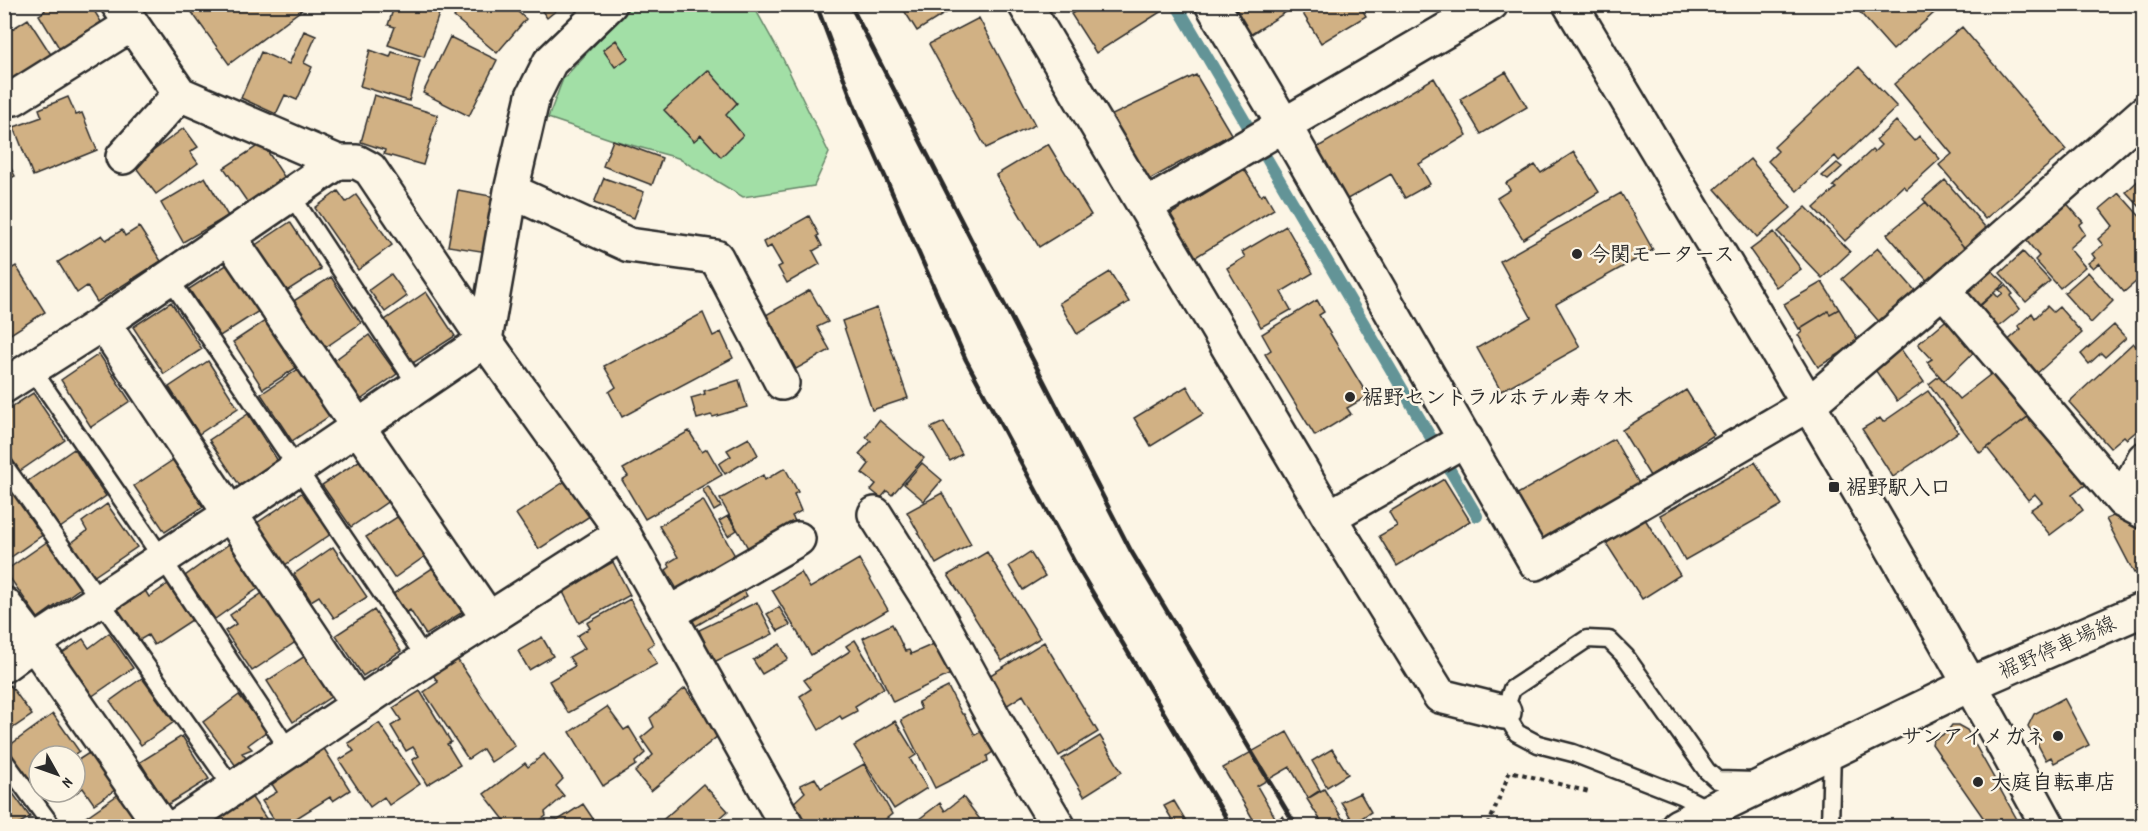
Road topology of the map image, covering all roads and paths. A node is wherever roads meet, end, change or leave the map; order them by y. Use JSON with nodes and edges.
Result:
{"nodes":[{"id":1,"x":610,"y":4,"type":"edge"},
{"id":2,"x":1025,"y":4,"type":"edge"},
{"id":3,"x":1212,"y":4,"type":"edge"},
{"id":4,"x":1491,"y":4,"type":"edge"},
{"id":5,"x":1570,"y":4,"type":"edge"},
{"id":6,"x":125,"y":14,"type":"edge"},
{"id":7,"x":180,"y":94,"type":"junction"},
{"id":8,"x":14,"y":98,"type":"dead end"},
{"id":9,"x":2144,"y":114,"type":"edge"},
{"id":10,"x":1267,"y":135,"type":"junction"},
{"id":11,"x":123,"y":157,"type":"dead end"},
{"id":12,"x":338,"y":162,"type":"junction"},
{"id":13,"x":511,"y":191,"type":"junction"},
{"id":14,"x":291,"y":195,"type":"junction"},
{"id":15,"x":1146,"y":206,"type":"junction"},
{"id":16,"x":229,"y":237,"type":"junction"},
{"id":17,"x":169,"y":278,"type":"junction"},
{"id":18,"x":1943,"y":290,"type":"junction"},
{"id":19,"x":103,"y":323,"type":"junction"},
{"id":20,"x":485,"y":340,"type":"junction"},
{"id":21,"x":32,"y":369,"type":"junction"},
{"id":22,"x":782,"y":383,"type":"dead end"},
{"id":23,"x":4,"y":386,"type":"edge"},
{"id":24,"x":417,"y":387,"type":"junction"},
{"id":25,"x":1809,"y":404,"type":"junction"},
{"id":26,"x":359,"y":426,"type":"junction"},
{"id":27,"x":1449,"y":449,"type":"junction"},
{"id":28,"x":2144,"y":459,"type":"edge"},
{"id":29,"x":4,"y":465,"type":"edge"},
{"id":30,"x":297,"y":468,"type":"junction"},
{"id":31,"x":2133,"y":506,"type":"edge"},
{"id":32,"x":230,"y":514,"type":"junction"},
{"id":33,"x":875,"y":514,"type":"dead end"},
{"id":34,"x":1329,"y":517,"type":"junction"},
{"id":35,"x":623,"y":533,"type":"junction"},
{"id":36,"x":798,"y":539,"type":"dead end"},
{"id":37,"x":162,"y":558,"type":"junction"},
{"id":38,"x":99,"y":600,"type":"junction"},
{"id":39,"x":4,"y":604,"type":"edge"},
{"id":40,"x":2144,"y":609,"type":"edge"},
{"id":41,"x":668,"y":614,"type":"junction"},
{"id":42,"x":488,"y":618,"type":"junction"},
{"id":43,"x":34,"y":643,"type":"junction"},
{"id":44,"x":426,"y":659,"type":"junction"},
{"id":45,"x":4,"y":664,"type":"edge"},
{"id":46,"x":1971,"y":684,"type":"junction"},
{"id":47,"x":357,"y":704,"type":"junction"},
{"id":48,"x":1504,"y":712,"type":"junction"},
{"id":49,"x":289,"y":750,"type":"junction"},
{"id":50,"x":1832,"y":751,"type":"junction"},
{"id":51,"x":4,"y":760,"type":"edge"},
{"id":52,"x":1768,"y":781,"type":"junction"},
{"id":53,"x":233,"y":788,"type":"junction"},
{"id":54,"x":1598,"y":795,"type":"dead end"},
{"id":55,"x":1710,"y":810,"type":"junction"},
{"id":56,"x":52,"y":826,"type":"edge"},
{"id":57,"x":161,"y":826,"type":"edge"},
{"id":58,"x":177,"y":826,"type":"edge"},
{"id":59,"x":787,"y":826,"type":"edge"},
{"id":60,"x":1058,"y":826,"type":"edge"},
{"id":61,"x":1488,"y":826,"type":"edge"},
{"id":62,"x":1678,"y":826,"type":"edge"},
{"id":63,"x":1830,"y":826,"type":"edge"},
{"id":64,"x":2048,"y":826,"type":"edge"}],
"edges":[{"from":1,"to":13,"type":"street"},
{"from":2,"to":15,"type":"street"},
{"from":3,"to":10,"type":"street"},
{"from":4,"to":10,"type":"street"},
{"from":5,"to":25,"type":"street"},
{"from":6,"to":7,"type":"street"},
{"from":6,"to":8,"type":"street"},
{"from":7,"to":11,"type":"street"},
{"from":7,"to":12,"type":"street"},
{"from":9,"to":18,"type":"street"},
{"from":10,"to":15,"type":"street"},
{"from":10,"to":27,"type":"street"},
{"from":12,"to":14,"type":"street"},
{"from":12,"to":20,"type":"street"},
{"from":13,"to":20,"type":"street"},
{"from":13,"to":22,"type":"street"},
{"from":14,"to":16,"type":"street"},
{"from":14,"to":24,"type":"lane"},
{"from":15,"to":34,"type":"street"},
{"from":16,"to":17,"type":"street"},
{"from":16,"to":26,"type":"street"},
{"from":17,"to":19,"type":"street"},
{"from":17,"to":30,"type":"lane"},
{"from":18,"to":25,"type":"street"},
{"from":18,"to":31,"type":"street"},
{"from":19,"to":21,"type":"street"},
{"from":19,"to":32,"type":"street"},
{"from":20,"to":24,"type":"street"},
{"from":20,"to":35,"type":"street"},
{"from":21,"to":23,"type":"street"},
{"from":21,"to":37,"type":"lane"},
{"from":24,"to":26,"type":"street"},
{"from":25,"to":27,"type":"street"},
{"from":25,"to":46,"type":"street"},
{"from":26,"to":30,"type":"street"},
{"from":26,"to":42,"type":"street"},
{"from":27,"to":34,"type":"street"},
{"from":28,"to":31,"type":"street"},
{"from":29,"to":38,"type":"lane"},
{"from":30,"to":32,"type":"street"},
{"from":30,"to":44,"type":"lane"},
{"from":32,"to":37,"type":"street"},
{"from":32,"to":47,"type":"street"},
{"from":33,"to":60,"type":"street"},
{"from":34,"to":48,"type":"street"},
{"from":35,"to":41,"type":"street"},
{"from":35,"to":42,"type":"street"},
{"from":36,"to":41,"type":"street"},
{"from":37,"to":38,"type":"street"},
{"from":37,"to":49,"type":"lane"},
{"from":38,"to":43,"type":"street"},
{"from":38,"to":53,"type":"lane"},
{"from":39,"to":43,"type":"street"},
{"from":40,"to":46,"type":"street","name":"裾野停車場線"},
{"from":41,"to":59,"type":"street"},
{"from":42,"to":44,"type":"street"},
{"from":43,"to":45,"type":"street"},
{"from":43,"to":57,"type":"street"},
{"from":44,"to":47,"type":"street"},
{"from":46,"to":50,"type":"street","name":"裾野停車場線"},
{"from":46,"to":64,"type":"street"},
{"from":47,"to":49,"type":"street"},
{"from":48,"to":52,"type":"lane"},
{"from":48,"to":55,"type":"lane"},
{"from":49,"to":53,"type":"street"},
{"from":50,"to":52,"type":"street","name":"裾野停車場線"},
{"from":50,"to":63,"type":"lane"},
{"from":51,"to":56,"type":"lane"},
{"from":52,"to":55,"type":"street","name":"裾野停車場線"},
{"from":53,"to":58,"type":"street"},
{"from":54,"to":61,"type":"path"},
{"from":55,"to":62,"type":"street","name":"裾野停車場線"}]}
